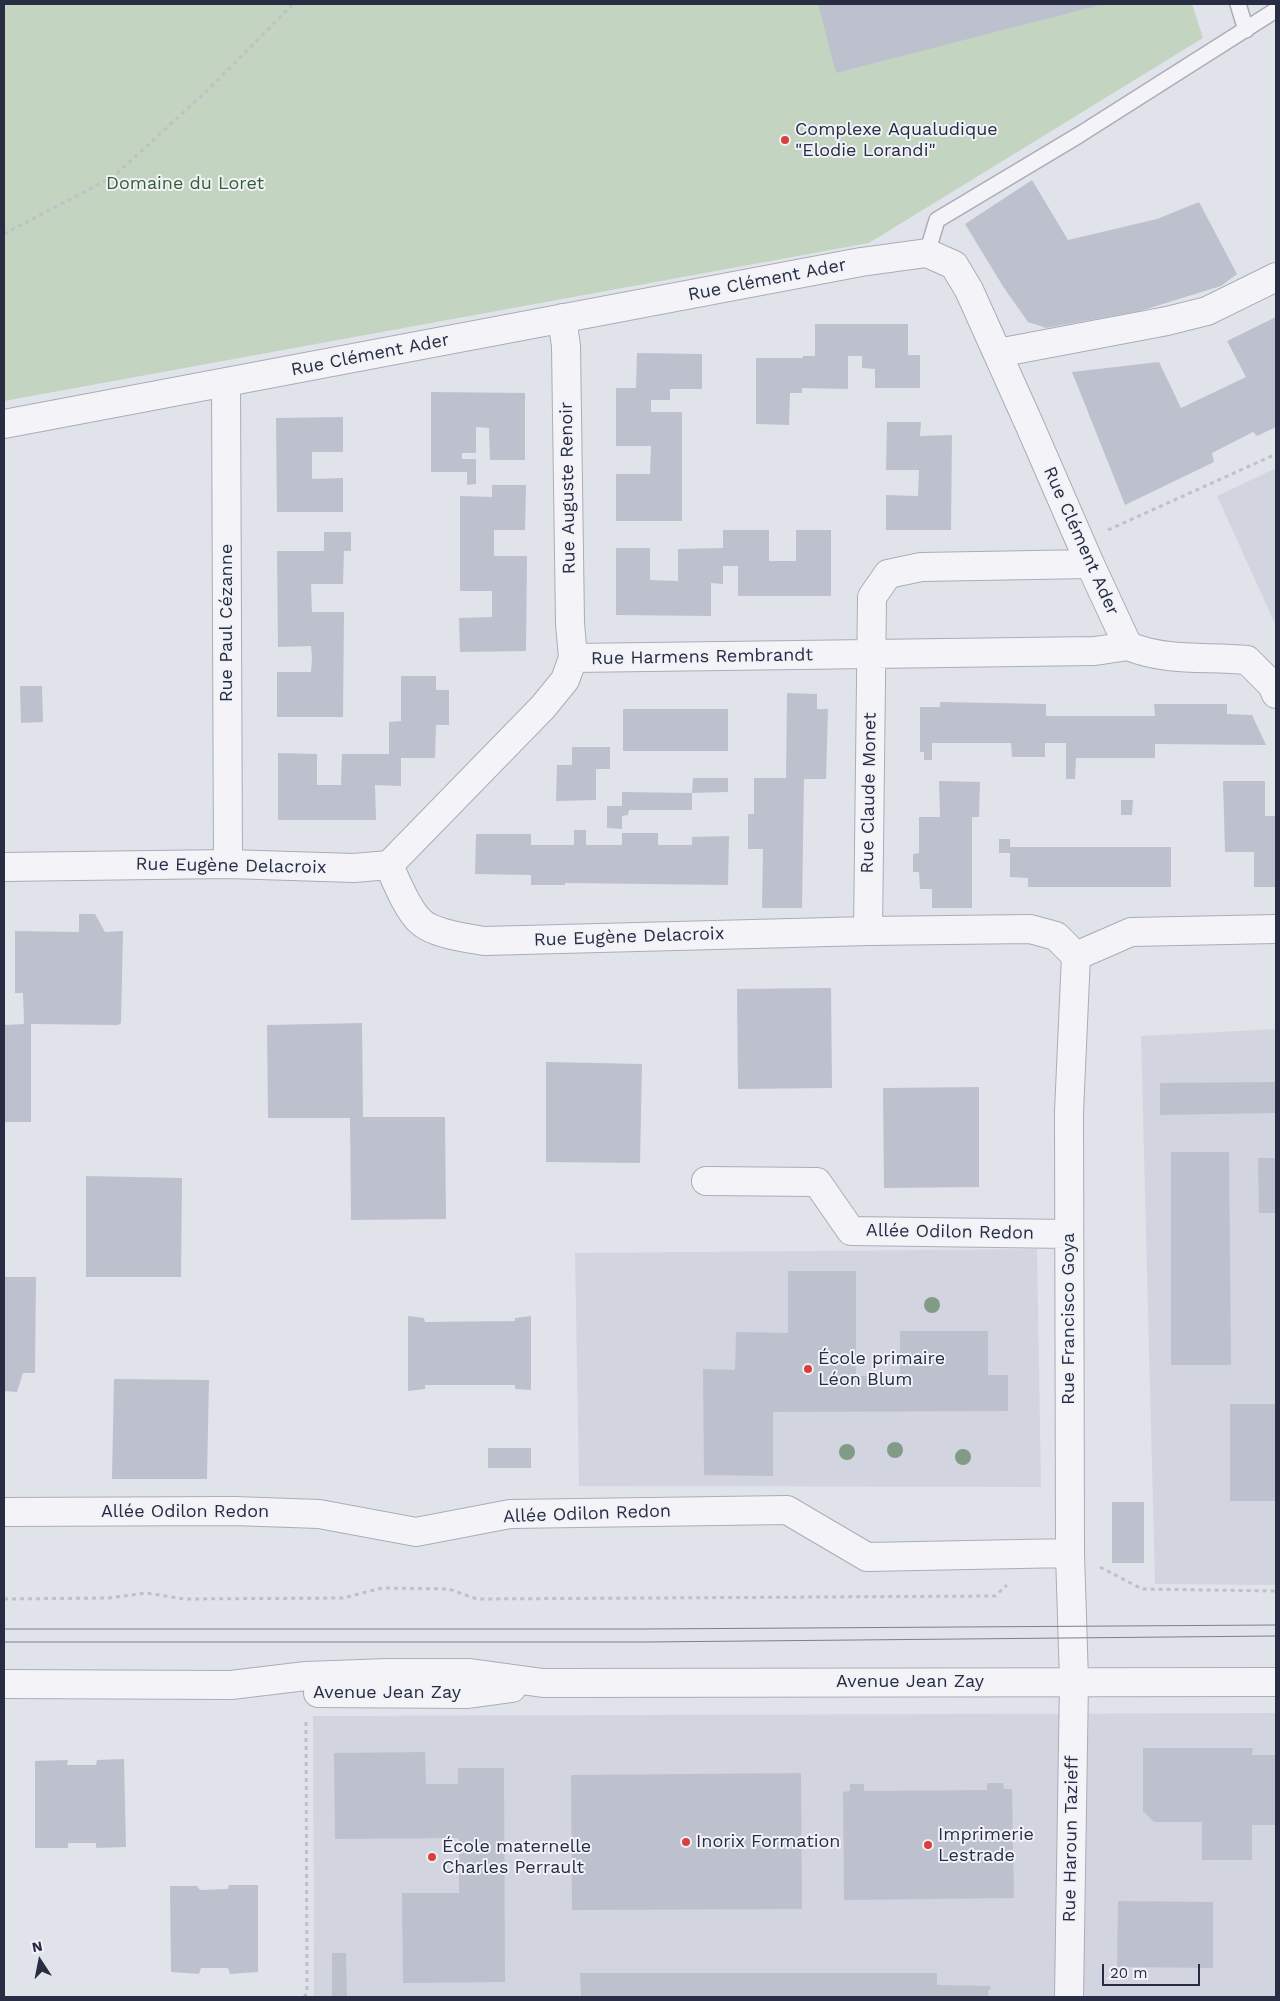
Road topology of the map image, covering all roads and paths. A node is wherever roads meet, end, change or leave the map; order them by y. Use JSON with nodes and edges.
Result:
{"nodes":[{"id":1,"x":292,"y":4,"type":"edge"},
{"id":2,"x":1238,"y":4,"type":"edge"},
{"id":3,"x":1276,"y":10,"type":"edge"},
{"id":4,"x":1246,"y":30,"type":"junction"},
{"id":5,"x":4,"y":234,"type":"edge"},
{"id":6,"x":927,"y":253,"type":"junction"},
{"id":7,"x":1276,"y":277,"type":"edge"},
{"id":8,"x":562,"y":318,"type":"junction"},
{"id":9,"x":998,"y":354,"type":"junction"},
{"id":10,"x":226,"y":383,"type":"junction"},
{"id":11,"x":4,"y":424,"type":"edge"},
{"id":12,"x":1276,"y":454,"type":"edge"},
{"id":13,"x":1085,"y":553,"type":"junction"},
{"id":14,"x":1128,"y":646,"type":"junction"},
{"id":15,"x":870,"y":655,"type":"junction"},
{"id":16,"x":573,"y":658,"type":"junction"},
{"id":17,"x":1276,"y":694,"type":"edge"},
{"id":18,"x":228,"y":864,"type":"junction"},
{"id":19,"x":389,"y":865,"type":"junction"},
{"id":20,"x":4,"y":867,"type":"edge"},
{"id":21,"x":1276,"y":929,"type":"edge"},
{"id":22,"x":868,"y":931,"type":"junction"},
{"id":23,"x":1076,"y":956,"type":"junction"},
{"id":24,"x":706,"y":1181,"type":"dead end"},
{"id":25,"x":1069,"y":1234,"type":"junction"},
{"id":26,"x":4,"y":1512,"type":"edge"},
{"id":27,"x":1070,"y":1553,"type":"junction"},
{"id":28,"x":1012,"y":1580,"type":"dead end"},
{"id":29,"x":1276,"y":1591,"type":"edge"},
{"id":30,"x":4,"y":1599,"type":"edge"},
{"id":31,"x":1074,"y":1681,"type":"junction"},
{"id":32,"x":1276,"y":1682,"type":"edge"},
{"id":33,"x":543,"y":1683,"type":"junction"},
{"id":34,"x":4,"y":1684,"type":"edge"},
{"id":35,"x":33,"y":1685,"type":"junction"},
{"id":36,"x":231,"y":1685,"type":"junction"},
{"id":37,"x":4,"y":1689,"type":"edge"},
{"id":38,"x":306,"y":1693,"type":"junction"},
{"id":39,"x":304,"y":1997,"type":"edge"},
{"id":40,"x":1069,"y":1997,"type":"edge"}],
"edges":[{"from":1,"to":5,"type":"path"},
{"from":2,"to":4,"type":"lane"},
{"from":3,"to":4,"type":"lane"},
{"from":4,"to":6,"type":"lane"},
{"from":6,"to":8,"type":"street","name":"Rue Clément Ader"},
{"from":6,"to":9,"type":"street","name":"Rue Clément Ader"},
{"from":7,"to":9,"type":"street"},
{"from":8,"to":10,"type":"street","name":"Rue Clément Ader"},
{"from":8,"to":16,"type":"street","name":"Rue Auguste Renoir"},
{"from":9,"to":13,"type":"street","name":"Rue Clément Ader"},
{"from":10,"to":11,"type":"street","name":"Rue Clément Ader"},
{"from":10,"to":18,"type":"street","name":"Rue Paul Cézanne"},
{"from":12,"to":13,"type":"path"},
{"from":13,"to":14,"type":"street","name":"Rue Clément Ader"},
{"from":13,"to":15,"type":"street"},
{"from":14,"to":15,"type":"street","name":"Rue Harmens Rembrandt"},
{"from":14,"to":17,"type":"street"},
{"from":15,"to":16,"type":"street","name":"Rue Harmens Rembrandt"},
{"from":15,"to":22,"type":"street","name":"Rue Claude Monet"},
{"from":16,"to":19,"type":"street","name":"Rue Harmens Rembrandt"},
{"from":18,"to":19,"type":"street","name":"Rue Eugène Delacroix"},
{"from":18,"to":20,"type":"street","name":"Rue Eugène Delacroix"},
{"from":19,"to":22,"type":"street","name":"Rue Eugène Delacroix"},
{"from":21,"to":23,"type":"street"},
{"from":22,"to":23,"type":"street","name":"Rue Eugène Delacroix"},
{"from":23,"to":25,"type":"street","name":"Rue Francisco Goya"},
{"from":24,"to":25,"type":"street","name":"Allée Odilon Redon"},
{"from":25,"to":27,"type":"street","name":"Rue Francisco Goya"},
{"from":26,"to":27,"type":"street","name":"Allée Odilon Redon"},
{"from":27,"to":29,"type":"path"},
{"from":27,"to":31,"type":"street","name":"Rue Francisco Goya"},
{"from":28,"to":30,"type":"path"},
{"from":31,"to":32,"type":"street","name":"Avenue Jean Zay"},
{"from":31,"to":33,"type":"street","name":"Avenue Jean Zay"},
{"from":31,"to":40,"type":"street","name":"Rue Haroun Tazieff"},
{"from":33,"to":36,"type":"street","name":"Avenue Jean Zay"},
{"from":33,"to":38,"type":"street","name":"Avenue Jean Zay"},
{"from":34,"to":35,"type":"street","name":"Avenue Jean Zay"},
{"from":35,"to":36,"type":"street","name":"Avenue Jean Zay"},
{"from":35,"to":37,"type":"street","name":"Avenue Jean Zay"},
{"from":36,"to":38,"type":"street","name":"Avenue Jean Zay"},
{"from":38,"to":39,"type":"path"}]}
